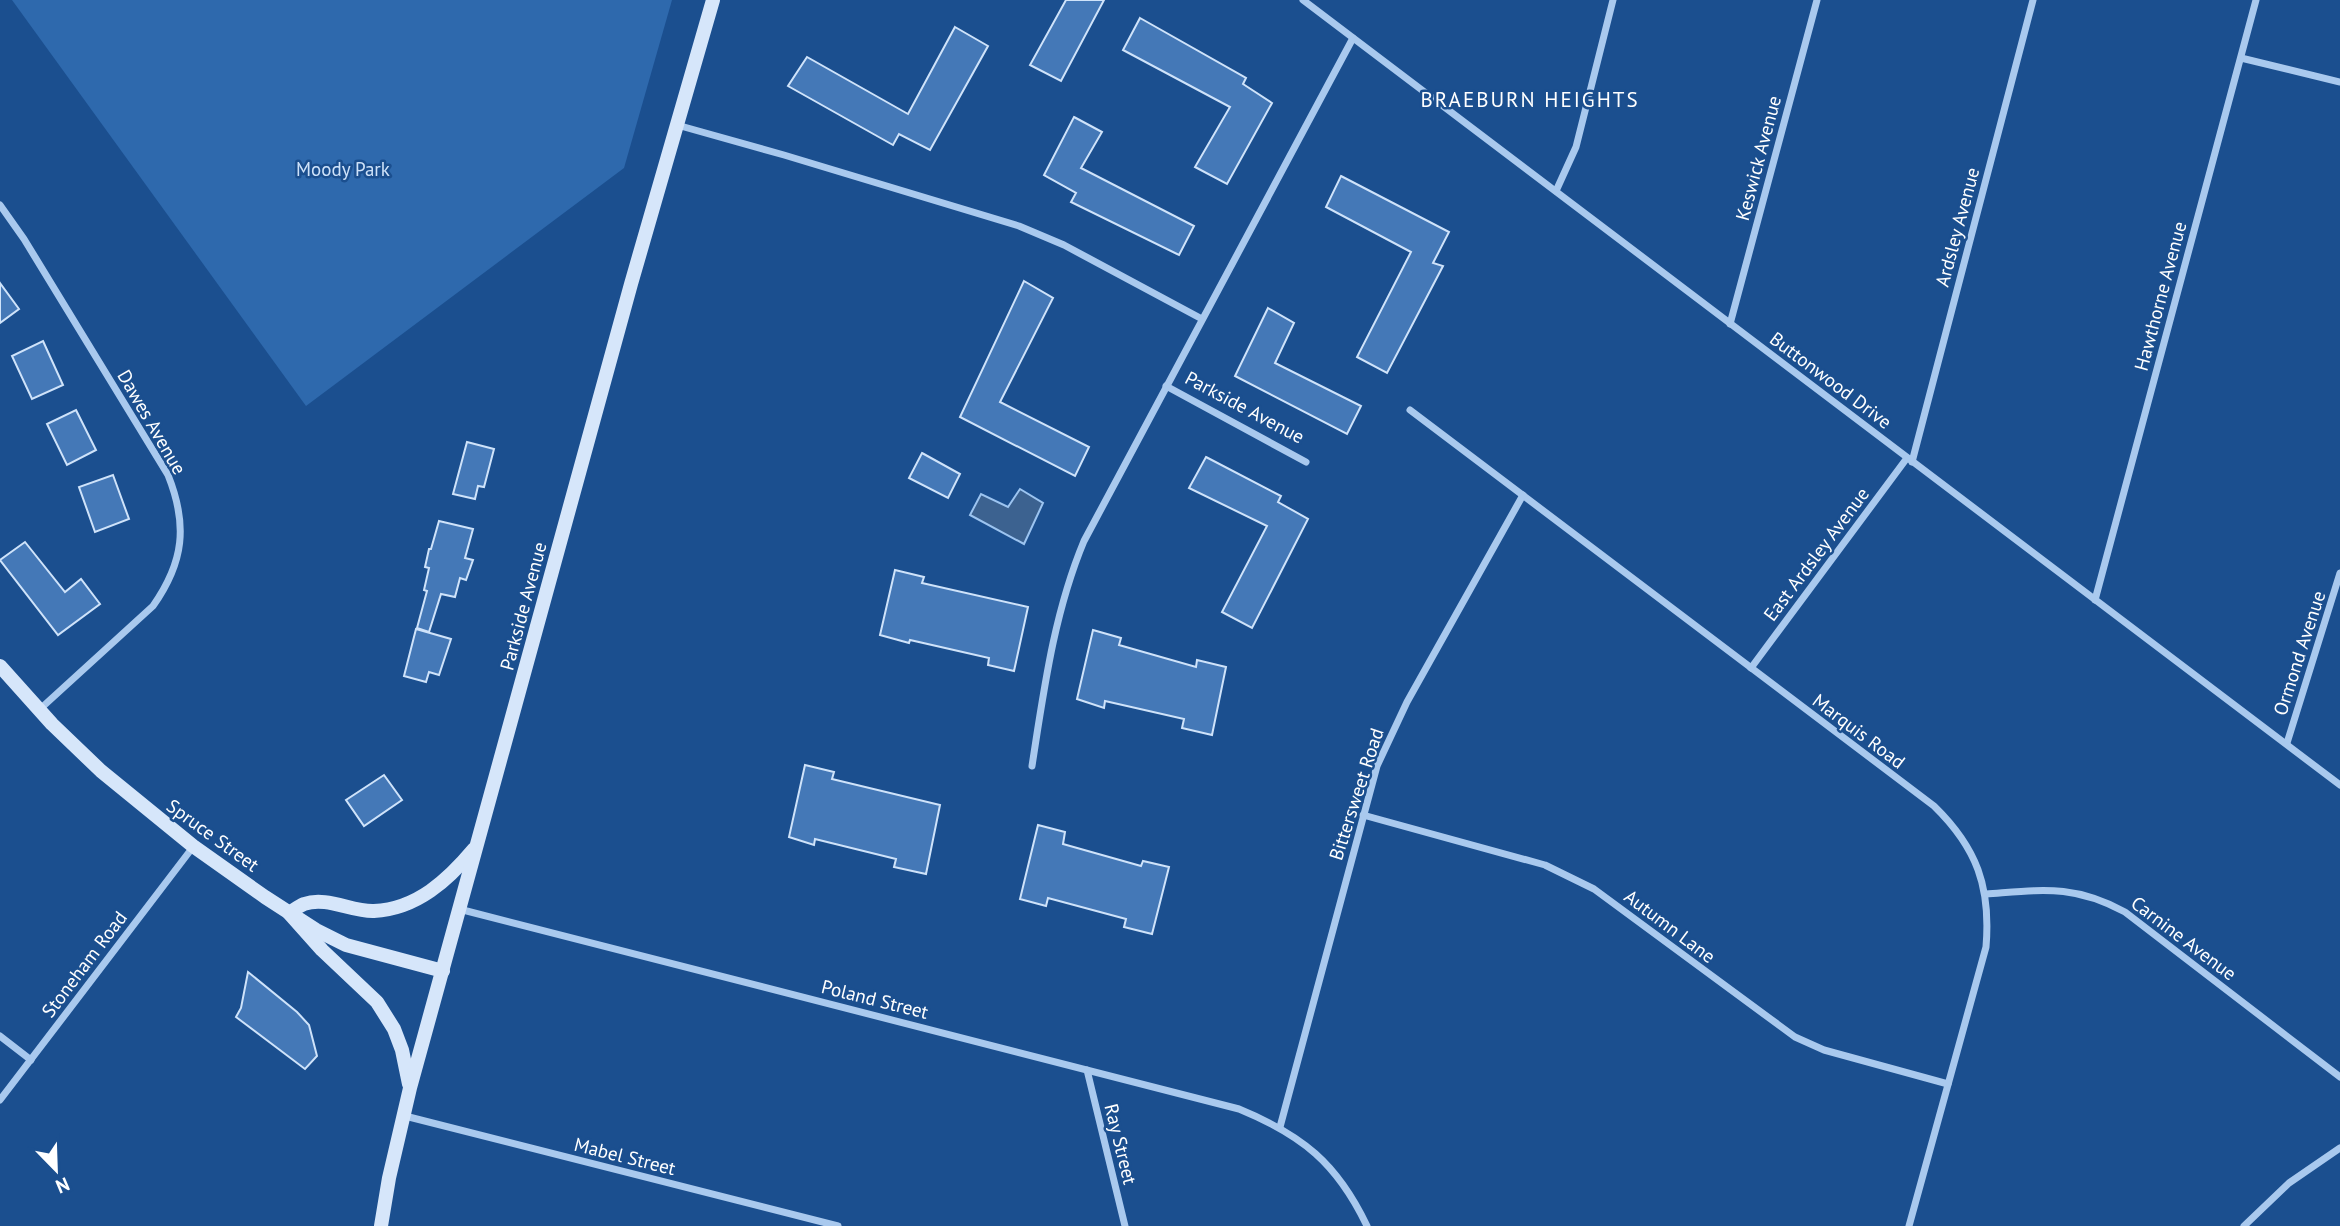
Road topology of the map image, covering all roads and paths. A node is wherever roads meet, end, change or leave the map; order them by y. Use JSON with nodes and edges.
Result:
{"nodes":[{"id":1,"x":713,"y":0,"type":"edge"},
{"id":2,"x":1303,"y":0,"type":"edge"},
{"id":3,"x":1613,"y":0,"type":"edge"},
{"id":4,"x":1817,"y":0,"type":"edge"},
{"id":5,"x":2033,"y":0,"type":"edge"},
{"id":6,"x":2256,"y":0,"type":"edge"},
{"id":7,"x":1353,"y":38,"type":"junction"},
{"id":8,"x":2241,"y":58,"type":"junction"},
{"id":9,"x":2340,"y":82,"type":"edge"},
{"id":10,"x":677,"y":125,"type":"junction"},
{"id":11,"x":1556,"y":191,"type":"junction"},
{"id":12,"x":0,"y":205,"type":"edge"},
{"id":13,"x":1202,"y":319,"type":"junction"},
{"id":14,"x":1730,"y":324,"type":"junction"},
{"id":15,"x":1166,"y":386,"type":"junction"},
{"id":16,"x":1410,"y":410,"type":"dead end"},
{"id":17,"x":1910,"y":460,"type":"junction"},
{"id":18,"x":1306,"y":462,"type":"dead end"},
{"id":19,"x":1522,"y":495,"type":"junction"},
{"id":20,"x":2340,"y":573,"type":"edge"},
{"id":21,"x":2095,"y":600,"type":"junction"},
{"id":22,"x":0,"y":666,"type":"edge"},
{"id":23,"x":1751,"y":668,"type":"junction"},
{"id":24,"x":39,"y":710,"type":"junction"},
{"id":25,"x":2287,"y":743,"type":"junction"},
{"id":26,"x":1032,"y":766,"type":"dead end"},
{"id":27,"x":2340,"y":785,"type":"edge"},
{"id":28,"x":1363,"y":815,"type":"junction"},
{"id":29,"x":477,"y":845,"type":"junction"},
{"id":30,"x":193,"y":846,"type":"junction"},
{"id":31,"x":1986,"y":894,"type":"junction"},
{"id":32,"x":460,"y":909,"type":"junction"},
{"id":33,"x":289,"y":912,"type":"junction"},
{"id":34,"x":443,"y":971,"type":"junction"},
{"id":35,"x":0,"y":1036,"type":"edge"},
{"id":36,"x":31,"y":1060,"type":"junction"},
{"id":37,"x":1087,"y":1070,"type":"junction"},
{"id":38,"x":2340,"y":1077,"type":"edge"},
{"id":39,"x":1948,"y":1084,"type":"junction"},
{"id":40,"x":410,"y":1088,"type":"junction"},
{"id":41,"x":0,"y":1100,"type":"edge"},
{"id":42,"x":404,"y":1116,"type":"junction"},
{"id":43,"x":1280,"y":1127,"type":"junction"},
{"id":44,"x":2340,"y":1148,"type":"edge"},
{"id":45,"x":381,"y":1226,"type":"edge"},
{"id":46,"x":838,"y":1226,"type":"edge"},
{"id":47,"x":1125,"y":1226,"type":"edge"},
{"id":48,"x":1367,"y":1226,"type":"edge"},
{"id":49,"x":1909,"y":1226,"type":"edge"},
{"id":50,"x":2244,"y":1226,"type":"edge"}],
"edges":[{"from":1,"to":10,"type":"main road","name":"Parkside Avenue"},
{"from":2,"to":7,"type":"street","name":"Buttonwood Drive"},
{"from":3,"to":11,"type":"street"},
{"from":4,"to":14,"type":"street","name":"Keswick Avenue"},
{"from":5,"to":17,"type":"street","name":"Ardsley Avenue"},
{"from":6,"to":8,"type":"street","name":"Hawthorne Avenue"},
{"from":7,"to":11,"type":"street","name":"Buttonwood Drive"},
{"from":7,"to":13,"type":"street"},
{"from":8,"to":9,"type":"street"},
{"from":8,"to":21,"type":"street","name":"Hawthorne Avenue"},
{"from":10,"to":13,"type":"street"},
{"from":10,"to":29,"type":"main road","name":"Parkside Avenue"},
{"from":11,"to":14,"type":"street","name":"Buttonwood Drive"},
{"from":12,"to":24,"type":"street","name":"Dawes Avenue"},
{"from":13,"to":15,"type":"street"},
{"from":14,"to":17,"type":"street","name":"Buttonwood Drive"},
{"from":15,"to":18,"type":"street","name":"Parkside Avenue"},
{"from":15,"to":26,"type":"street"},
{"from":16,"to":19,"type":"street","name":"Marquis Road"},
{"from":17,"to":21,"type":"street","name":"Buttonwood Drive"},
{"from":17,"to":23,"type":"street","name":"East Ardsley Avenue"},
{"from":19,"to":23,"type":"street","name":"Marquis Road"},
{"from":19,"to":28,"type":"street","name":"Bittersweet Road"},
{"from":20,"to":25,"type":"street","name":"Ormond Avenue"},
{"from":21,"to":25,"type":"street","name":"Buttonwood Drive"},
{"from":22,"to":24,"type":"main road","name":"Spruce Street"},
{"from":23,"to":31,"type":"street","name":"Marquis Road"},
{"from":24,"to":30,"type":"main road","name":"Spruce Street"},
{"from":25,"to":27,"type":"street","name":"Buttonwood Drive"},
{"from":28,"to":39,"type":"street","name":"Autumn Lane"},
{"from":28,"to":43,"type":"street","name":"Bittersweet Road"},
{"from":29,"to":32,"type":"main road","name":"Parkside Avenue"},
{"from":29,"to":33,"type":"main road"},
{"from":30,"to":33,"type":"main road","name":"Spruce Street"},
{"from":30,"to":36,"type":"street","name":"Stoneham Road"},
{"from":31,"to":38,"type":"street","name":"Carnine Avenue"},
{"from":31,"to":39,"type":"street","name":"Marquis Road"},
{"from":32,"to":34,"type":"main road","name":"Parkside Avenue"},
{"from":32,"to":37,"type":"street","name":"Poland Street"},
{"from":33,"to":34,"type":"main road","name":"Spruce Street"},
{"from":33,"to":40,"type":"main road"},
{"from":34,"to":40,"type":"main road","name":"Parkside Avenue"},
{"from":35,"to":36,"type":"street"},
{"from":36,"to":41,"type":"street","name":"Stoneham Road"},
{"from":37,"to":43,"type":"street","name":"Poland Street"},
{"from":37,"to":47,"type":"street","name":"Ray Street"},
{"from":39,"to":49,"type":"street","name":"Marquis Road"},
{"from":40,"to":42,"type":"main road","name":"Parkside Avenue"},
{"from":42,"to":45,"type":"main road","name":"Parkside Avenue"},
{"from":42,"to":46,"type":"street","name":"Mabel Street"},
{"from":43,"to":48,"type":"street","name":"Poland Street"},
{"from":44,"to":50,"type":"street"}]}
